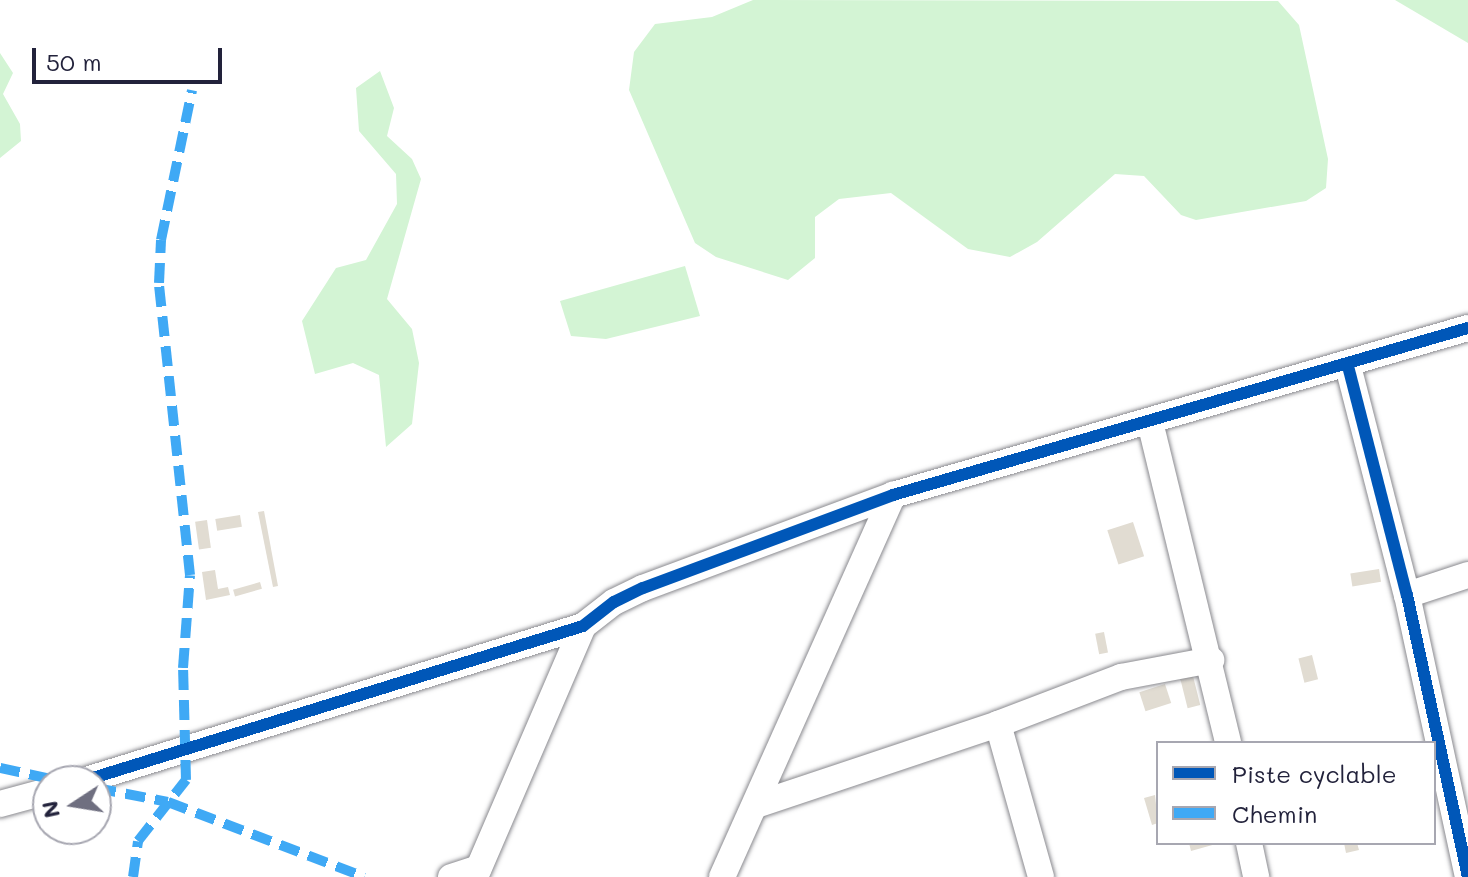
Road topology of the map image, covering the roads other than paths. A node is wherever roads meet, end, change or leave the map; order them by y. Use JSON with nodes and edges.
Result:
{"nodes":[{"id":1,"x":1468,"y":328,"type":"edge"},
{"id":2,"x":1348,"y":366,"type":"junction"},
{"id":3,"x":1150,"y":422,"type":"junction"},
{"id":4,"x":893,"y":495,"type":"junction"},
{"id":5,"x":1468,"y":575,"type":"edge"},
{"id":6,"x":1407,"y":595,"type":"junction"},
{"id":7,"x":583,"y":626,"type":"junction"},
{"id":8,"x":1211,"y":660,"type":"junction"},
{"id":9,"x":998,"y":724,"type":"junction"},
{"id":10,"x":1228,"y":741,"type":"edge"},
{"id":11,"x":112,"y":772,"type":"edge"},
{"id":12,"x":32,"y":795,"type":"edge"},
{"id":13,"x":0,"y":804,"type":"edge"},
{"id":14,"x":756,"y":805,"type":"junction"},
{"id":15,"x":1249,"y":845,"type":"edge"},
{"id":16,"x":732,"y":870,"type":"edge"},
{"id":17,"x":477,"y":872,"type":"edge"},
{"id":18,"x":451,"y":877,"type":"edge"},
{"id":19,"x":1041,"y":877,"type":"edge"},
{"id":20,"x":1256,"y":877,"type":"edge"},
{"id":21,"x":1468,"y":877,"type":"edge"}],
"edges":[{"from":1,"to":2,"type":"street"},
{"from":2,"to":3,"type":"street"},
{"from":2,"to":6,"type":"street"},
{"from":3,"to":4,"type":"street"},
{"from":3,"to":8,"type":"street"},
{"from":4,"to":7,"type":"street"},
{"from":4,"to":14,"type":"street"},
{"from":5,"to":6,"type":"street"},
{"from":6,"to":21,"type":"street"},
{"from":7,"to":11,"type":"street"},
{"from":7,"to":17,"type":"street"},
{"from":8,"to":9,"type":"street"},
{"from":8,"to":10,"type":"street"},
{"from":9,"to":14,"type":"street"},
{"from":9,"to":19,"type":"street"},
{"from":12,"to":13,"type":"street"},
{"from":14,"to":16,"type":"street"},
{"from":15,"to":20,"type":"street"},
{"from":17,"to":18,"type":"street"}]}
